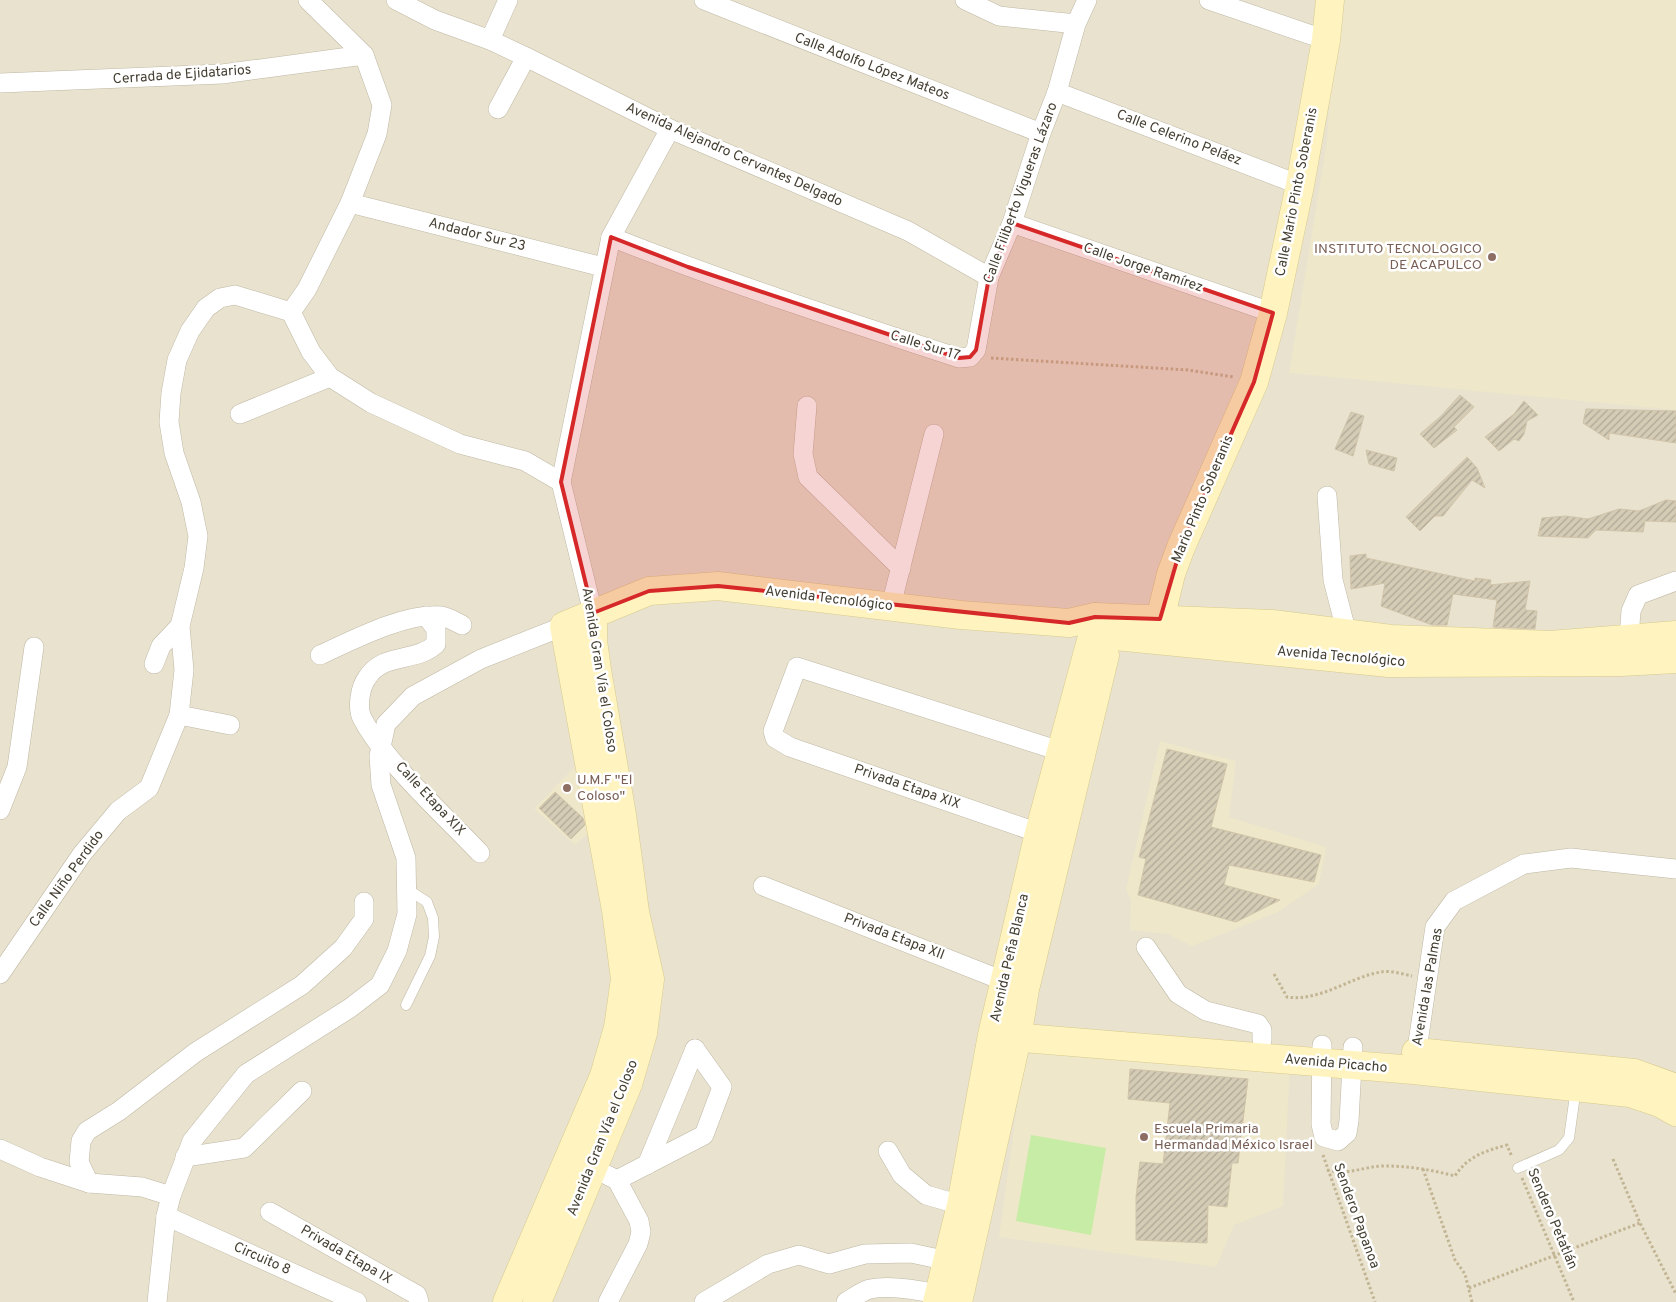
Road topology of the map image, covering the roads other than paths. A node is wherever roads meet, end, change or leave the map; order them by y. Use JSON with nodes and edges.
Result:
{"nodes":[{"id":1,"x":308,"y":0,"type":"edge"},
{"id":2,"x":396,"y":0,"type":"edge"},
{"id":3,"x":508,"y":0,"type":"edge"},
{"id":4,"x":704,"y":0,"type":"edge"},
{"id":5,"x":965,"y":0,"type":"edge"},
{"id":6,"x":1087,"y":0,"type":"edge"},
{"id":7,"x":1209,"y":0,"type":"edge"},
{"id":8,"x":1330,"y":0,"type":"edge"},
{"id":9,"x":1076,"y":24,"type":"junction"},
{"id":10,"x":490,"y":40,"type":"junction"},
{"id":11,"x":1326,"y":40,"type":"junction"},
{"id":12,"x":364,"y":55,"type":"junction"},
{"id":13,"x":526,"y":57,"type":"junction"},
{"id":14,"x":0,"y":83,"type":"edge"},
{"id":15,"x":1057,"y":92,"type":"junction"},
{"id":16,"x":498,"y":109,"type":"dead end"},
{"id":17,"x":670,"y":129,"type":"junction"},
{"id":18,"x":1041,"y":133,"type":"junction"},
{"id":19,"x":1300,"y":185,"type":"junction"},
{"id":20,"x":350,"y":203,"type":"junction"},
{"id":21,"x":1012,"y":223,"type":"junction"},
{"id":22,"x":611,"y":237,"type":"junction"},
{"id":23,"x":603,"y":267,"type":"junction"},
{"id":24,"x":989,"y":277,"type":"junction"},
{"id":25,"x":292,"y":312,"type":"junction"},
{"id":26,"x":1273,"y":313,"type":"junction"},
{"id":27,"x":970,"y":357,"type":"joint"},
{"id":28,"x":330,"y":376,"type":"junction"},
{"id":29,"x":1254,"y":382,"type":"joint"},
{"id":30,"x":807,"y":406,"type":"dead end"},
{"id":31,"x":240,"y":414,"type":"dead end"},
{"id":32,"x":934,"y":434,"type":"dead end"},
{"id":33,"x":561,"y":482,"type":"junction"},
{"id":34,"x":1327,"y":496,"type":"dead end"},
{"id":35,"x":901,"y":568,"type":"junction"},
{"id":36,"x":1676,"y":581,"type":"edge"},
{"id":37,"x":891,"y":606,"type":"junction"},
{"id":38,"x":593,"y":613,"type":"junction"},
{"id":39,"x":426,"y":616,"type":"junction"},
{"id":40,"x":1160,"y":619,"type":"junction"},
{"id":41,"x":462,"y":625,"type":"dead end"},
{"id":42,"x":180,"y":626,"type":"junction"},
{"id":43,"x":564,"y":626,"type":"junction"},
{"id":44,"x":1104,"y":626,"type":"junction"},
{"id":45,"x":1347,"y":634,"type":"junction"},
{"id":46,"x":1676,"y":635,"type":"edge"},
{"id":47,"x":1629,"y":638,"type":"junction"},
{"id":48,"x":34,"y":647,"type":"dead end"},
{"id":49,"x":320,"y":655,"type":"dead end"},
{"id":50,"x":1676,"y":660,"type":"edge"},
{"id":51,"x":154,"y":664,"type":"dead end"},
{"id":52,"x":179,"y":715,"type":"junction"},
{"id":53,"x":230,"y":725,"type":"dead end"},
{"id":54,"x":380,"y":744,"type":"junction"},
{"id":55,"x":1060,"y":751,"type":"junction"},
{"id":56,"x":0,"y":810,"type":"edge"},
{"id":57,"x":1039,"y":832,"type":"junction"},
{"id":58,"x":480,"y":853,"type":"dead end"},
{"id":59,"x":1676,"y":869,"type":"edge"},
{"id":60,"x":763,"y":886,"type":"dead end"},
{"id":61,"x":407,"y":889,"type":"junction"},
{"id":62,"x":364,"y":902,"type":"dead end"},
{"id":63,"x":1146,"y":947,"type":"dead end"},
{"id":64,"x":0,"y":974,"type":"edge"},
{"id":65,"x":1015,"y":985,"type":"junction"},
{"id":66,"x":406,"y":1005,"type":"dead end"},
{"id":67,"x":1006,"y":1027,"type":"junction"},
{"id":68,"x":1262,"y":1040,"type":"junction"},
{"id":69,"x":1321,"y":1054,"type":"junction"},
{"id":70,"x":1353,"y":1056,"type":"junction"},
{"id":71,"x":1415,"y":1061,"type":"junction"},
{"id":72,"x":1576,"y":1088,"type":"junction"},
{"id":73,"x":1676,"y":1088,"type":"edge"},
{"id":74,"x":302,"y":1091,"type":"dead end"},
{"id":75,"x":1676,"y":1112,"type":"edge"},
{"id":76,"x":0,"y":1149,"type":"edge"},
{"id":77,"x":888,"y":1151,"type":"dead end"},
{"id":78,"x":185,"y":1157,"type":"junction"},
{"id":79,"x":647,"y":1165,"type":"junction"},
{"id":80,"x":592,"y":1168,"type":"junction"},
{"id":81,"x":1518,"y":1168,"type":"road end"},
{"id":82,"x":617,"y":1180,"type":"junction"},
{"id":83,"x":89,"y":1183,"type":"junction"},
{"id":84,"x":171,"y":1196,"type":"junction"},
{"id":85,"x":961,"y":1205,"type":"junction"},
{"id":86,"x":270,"y":1212,"type":"dead end"},
{"id":87,"x":166,"y":1216,"type":"junction"},
{"id":88,"x":948,"y":1261,"type":"junction"},
{"id":89,"x":946,"y":1300,"type":"edge"},
{"id":90,"x":158,"y":1302,"type":"edge"},
{"id":91,"x":357,"y":1302,"type":"edge"},
{"id":92,"x":419,"y":1302,"type":"edge"},
{"id":93,"x":506,"y":1302,"type":"edge"},
{"id":94,"x":537,"y":1302,"type":"edge"},
{"id":95,"x":608,"y":1302,"type":"edge"},
{"id":96,"x":704,"y":1302,"type":"edge"},
{"id":97,"x":846,"y":1302,"type":"edge"}],
"edges":[{"from":1,"to":12,"type":"street"},
{"from":2,"to":10,"type":"street","name":"Avenida Alejandro Cervantes Delgado"},
{"from":3,"to":10,"type":"street"},
{"from":4,"to":18,"type":"street","name":"Calle Adolfo López Mateos"},
{"from":5,"to":9,"type":"street"},
{"from":6,"to":9,"type":"street","name":"Calle Filiberto Vigueras Lázaro"},
{"from":7,"to":11,"type":"street"},
{"from":8,"to":11,"type":"main road","name":"Calle Mario Pinto Soberanis"},
{"from":9,"to":15,"type":"street","name":"Calle Filiberto Vigueras Lázaro"},
{"from":10,"to":13,"type":"street","name":"Avenida Alejandro Cervantes Delgado"},
{"from":11,"to":19,"type":"main road","name":"Calle Mario Pinto Soberanis"},
{"from":12,"to":14,"type":"street","name":"Cerrada de Ejidatarios"},
{"from":12,"to":20,"type":"street"},
{"from":13,"to":16,"type":"street"},
{"from":13,"to":17,"type":"street","name":"Avenida Alejandro Cervantes Delgado"},
{"from":15,"to":18,"type":"street","name":"Calle Filiberto Vigueras Lázaro"},
{"from":15,"to":19,"type":"street","name":"Calle Celerino Peláez"},
{"from":17,"to":22,"type":"street","name":"Avenida Gran Vía el Coloso"},
{"from":17,"to":24,"type":"street","name":"Avenida Alejandro Cervantes Delgado"},
{"from":18,"to":21,"type":"street","name":"Calle Filiberto Vigueras Lázaro"},
{"from":19,"to":26,"type":"main road","name":"Calle Mario Pinto Soberanis"},
{"from":20,"to":23,"type":"street","name":"Andador Sur 23"},
{"from":20,"to":25,"type":"street"},
{"from":21,"to":24,"type":"street","name":"Calle Filiberto Vigueras Lázaro"},
{"from":21,"to":26,"type":"street","name":"Calle Jorge Ramírez"},
{"from":22,"to":23,"type":"street","name":"Avenida Gran Vía el Coloso"},
{"from":22,"to":27,"type":"street","name":"Calle Sur 17"},
{"from":23,"to":33,"type":"street","name":"Avenida Gran Vía el Coloso"},
{"from":24,"to":27,"type":"street","name":"Calle Filiberto Vigueras Lázaro"},
{"from":25,"to":28,"type":"street"},
{"from":25,"to":42,"type":"street","name":"Calle Niño Perdido"},
{"from":26,"to":29,"type":"main road","name":"Calle Mario Pinto Soberanis"},
{"from":28,"to":31,"type":"street"},
{"from":28,"to":33,"type":"street"},
{"from":29,"to":40,"type":"main road","name":"Mario Pinto Soberanis"},
{"from":30,"to":35,"type":"street"},
{"from":32,"to":35,"type":"street"},
{"from":33,"to":38,"type":"street","name":"Avenida Gran Vía el Coloso"},
{"from":34,"to":45,"type":"street"},
{"from":35,"to":37,"type":"street"},
{"from":36,"to":47,"type":"street"},
{"from":37,"to":38,"type":"main road","name":"Avenida Tecnológico"},
{"from":37,"to":44,"type":"main road","name":"Avenida Tecnológico"},
{"from":38,"to":43,"type":"main road","name":"Avenida Tecnológico"},
{"from":38,"to":80,"type":"main road","name":"Avenida Gran Vía el Coloso"},
{"from":39,"to":41,"type":"street"},
{"from":39,"to":49,"type":"street"},
{"from":39,"to":54,"type":"street","name":"Calle Etapa XIX"},
{"from":40,"to":44,"type":"main road","name":"Avenida Tecnológico"},
{"from":40,"to":45,"type":"main road","name":"Avenida Tecnológico"},
{"from":42,"to":51,"type":"street"},
{"from":42,"to":52,"type":"street","name":"Calle Niño Perdido"},
{"from":43,"to":54,"type":"street"},
{"from":43,"to":93,"type":"main road","name":"Avenida Gran Vía el Coloso"},
{"from":44,"to":50,"type":"main road","name":"Avenida Tecnológico"},
{"from":44,"to":55,"type":"main road","name":"Avenida Peña Blanca"},
{"from":44,"to":65,"type":"main road","name":"Avenida Peña Blanca"},
{"from":45,"to":47,"type":"main road","name":"Avenida Tecnológico"},
{"from":46,"to":47,"type":"main road","name":"Avenida Tecnológico"},
{"from":48,"to":56,"type":"street"},
{"from":52,"to":53,"type":"street"},
{"from":52,"to":64,"type":"street","name":"Calle Niño Perdido"},
{"from":54,"to":58,"type":"street","name":"Calle Etapa XIX"},
{"from":54,"to":61,"type":"street"},
{"from":55,"to":57,"type":"main road","name":"Avenida Peña Blanca"},
{"from":55,"to":57,"type":"street","name":"Privada Etapa XIX"},
{"from":57,"to":65,"type":"main road","name":"Avenida Peña Blanca"},
{"from":59,"to":71,"type":"street","name":"Avenida las Palmas"},
{"from":60,"to":65,"type":"street","name":"Privada Etapa XII"},
{"from":61,"to":66,"type":"lane"},
{"from":61,"to":78,"type":"street"},
{"from":62,"to":83,"type":"street"},
{"from":63,"to":68,"type":"street"},
{"from":65,"to":67,"type":"main road","name":"Avenida Peña Blanca"},
{"from":67,"to":68,"type":"main road","name":"Avenida Picacho"},
{"from":67,"to":69,"type":"main road","name":"Avenida Picacho"},
{"from":67,"to":85,"type":"main road","name":"Avenida Peña Blanca"},
{"from":67,"to":89,"type":"main road","name":"Avenida Peña Blanca"},
{"from":68,"to":69,"type":"main road","name":"Avenida Picacho"},
{"from":69,"to":70,"type":"main road","name":"Avenida Picacho"},
{"from":69,"to":70,"type":"street"},
{"from":70,"to":71,"type":"main road","name":"Avenida Picacho"},
{"from":71,"to":72,"type":"main road","name":"Avenida Picacho"},
{"from":71,"to":73,"type":"main road","name":"Avenida Picacho"},
{"from":72,"to":75,"type":"main road","name":"Avenida Picacho"},
{"from":72,"to":81,"type":"lane"},
{"from":74,"to":78,"type":"street"},
{"from":76,"to":83,"type":"street"},
{"from":77,"to":85,"type":"street"},
{"from":78,"to":84,"type":"street"},
{"from":79,"to":79,"type":"street"},
{"from":79,"to":82,"type":"street"},
{"from":80,"to":82,"type":"street"},
{"from":80,"to":94,"type":"main road","name":"Avenida Gran Vía el Coloso"},
{"from":82,"to":95,"type":"street"},
{"from":83,"to":84,"type":"street"},
{"from":84,"to":87,"type":"street"},
{"from":85,"to":88,"type":"main road","name":"Avenida Peña Blanca"},
{"from":86,"to":92,"type":"street","name":"Privada Etapa IX"},
{"from":87,"to":90,"type":"street"},
{"from":87,"to":91,"type":"street","name":"Circuito 8"},
{"from":88,"to":89,"type":"main road","name":"Avenida Peña Blanca"},
{"from":88,"to":96,"type":"street"},
{"from":89,"to":97,"type":"street"}]}
